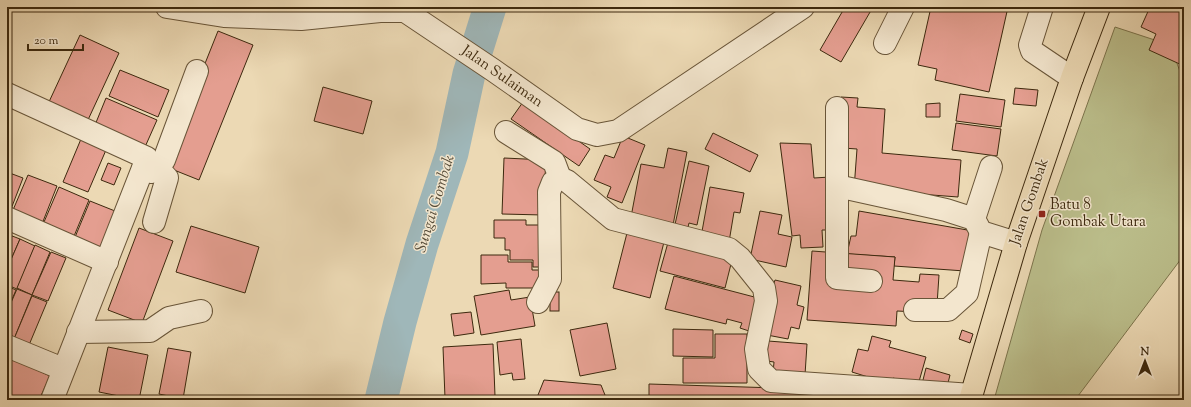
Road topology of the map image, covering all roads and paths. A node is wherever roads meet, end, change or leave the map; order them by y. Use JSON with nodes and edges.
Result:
{"nodes":[{"id":1,"x":166,"y":7,"type":"edge"},
{"id":2,"x":803,"y":7,"type":"edge"},
{"id":3,"x":903,"y":7,"type":"edge"},
{"id":4,"x":1042,"y":7,"type":"edge"},
{"id":5,"x":1095,"y":8,"type":"edge"},
{"id":6,"x":296,"y":13,"type":"edge"},
{"id":7,"x":885,"y":43,"type":"dead end"},
{"id":8,"x":197,"y":71,"type":"dead end"},
{"id":9,"x":1072,"y":78,"type":"junction"},
{"id":10,"x":7,"y":94,"type":"edge"},
{"id":11,"x":837,"y":108,"type":"dead end"},
{"id":12,"x":506,"y":132,"type":"dead end"},
{"id":13,"x":991,"y":167,"type":"dead end"},
{"id":14,"x":150,"y":168,"type":"junction"},
{"id":15,"x":560,"y":178,"type":"junction"},
{"id":16,"x":837,"y":186,"type":"junction"},
{"id":17,"x":7,"y":218,"type":"edge"},
{"id":18,"x":154,"y":222,"type":"dead end"},
{"id":19,"x":978,"y":226,"type":"junction"},
{"id":20,"x":1016,"y":243,"type":"junction"},
{"id":21,"x":107,"y":262,"type":"junction"},
{"id":22,"x":871,"y":282,"type":"dead end"},
{"id":23,"x":538,"y":302,"type":"dead end"},
{"id":24,"x":916,"y":310,"type":"dead end"},
{"id":25,"x":201,"y":311,"type":"dead end"},
{"id":26,"x":78,"y":332,"type":"junction"},
{"id":27,"x":7,"y":346,"type":"edge"},
{"id":28,"x":63,"y":369,"type":"junction"},
{"id":29,"x":971,"y":397,"type":"edge"},
{"id":30,"x":52,"y":400,"type":"edge"}],
"edges":[{"from":1,"to":6,"type":"street","name":"Jalan Sulaiman"},
{"from":2,"to":6,"type":"street","name":"Jalan Sulaiman"},
{"from":3,"to":7,"type":"street"},
{"from":4,"to":9,"type":"street"},
{"from":5,"to":9,"type":"main road","name":"Jalan Gombak"},
{"from":8,"to":14,"type":"street"},
{"from":9,"to":20,"type":"main road","name":"Jalan Gombak"},
{"from":10,"to":14,"type":"street"},
{"from":11,"to":16,"type":"street"},
{"from":12,"to":15,"type":"street"},
{"from":13,"to":19,"type":"street"},
{"from":14,"to":18,"type":"street"},
{"from":14,"to":21,"type":"street"},
{"from":15,"to":23,"type":"street"},
{"from":15,"to":29,"type":"street"},
{"from":16,"to":19,"type":"street"},
{"from":16,"to":22,"type":"street"},
{"from":17,"to":21,"type":"street"},
{"from":19,"to":20,"type":"street"},
{"from":19,"to":24,"type":"street"},
{"from":20,"to":29,"type":"main road","name":"Jalan Gombak"},
{"from":21,"to":26,"type":"street"},
{"from":25,"to":26,"type":"street"},
{"from":26,"to":28,"type":"street"},
{"from":27,"to":28,"type":"street"},
{"from":28,"to":30,"type":"street"}]}
